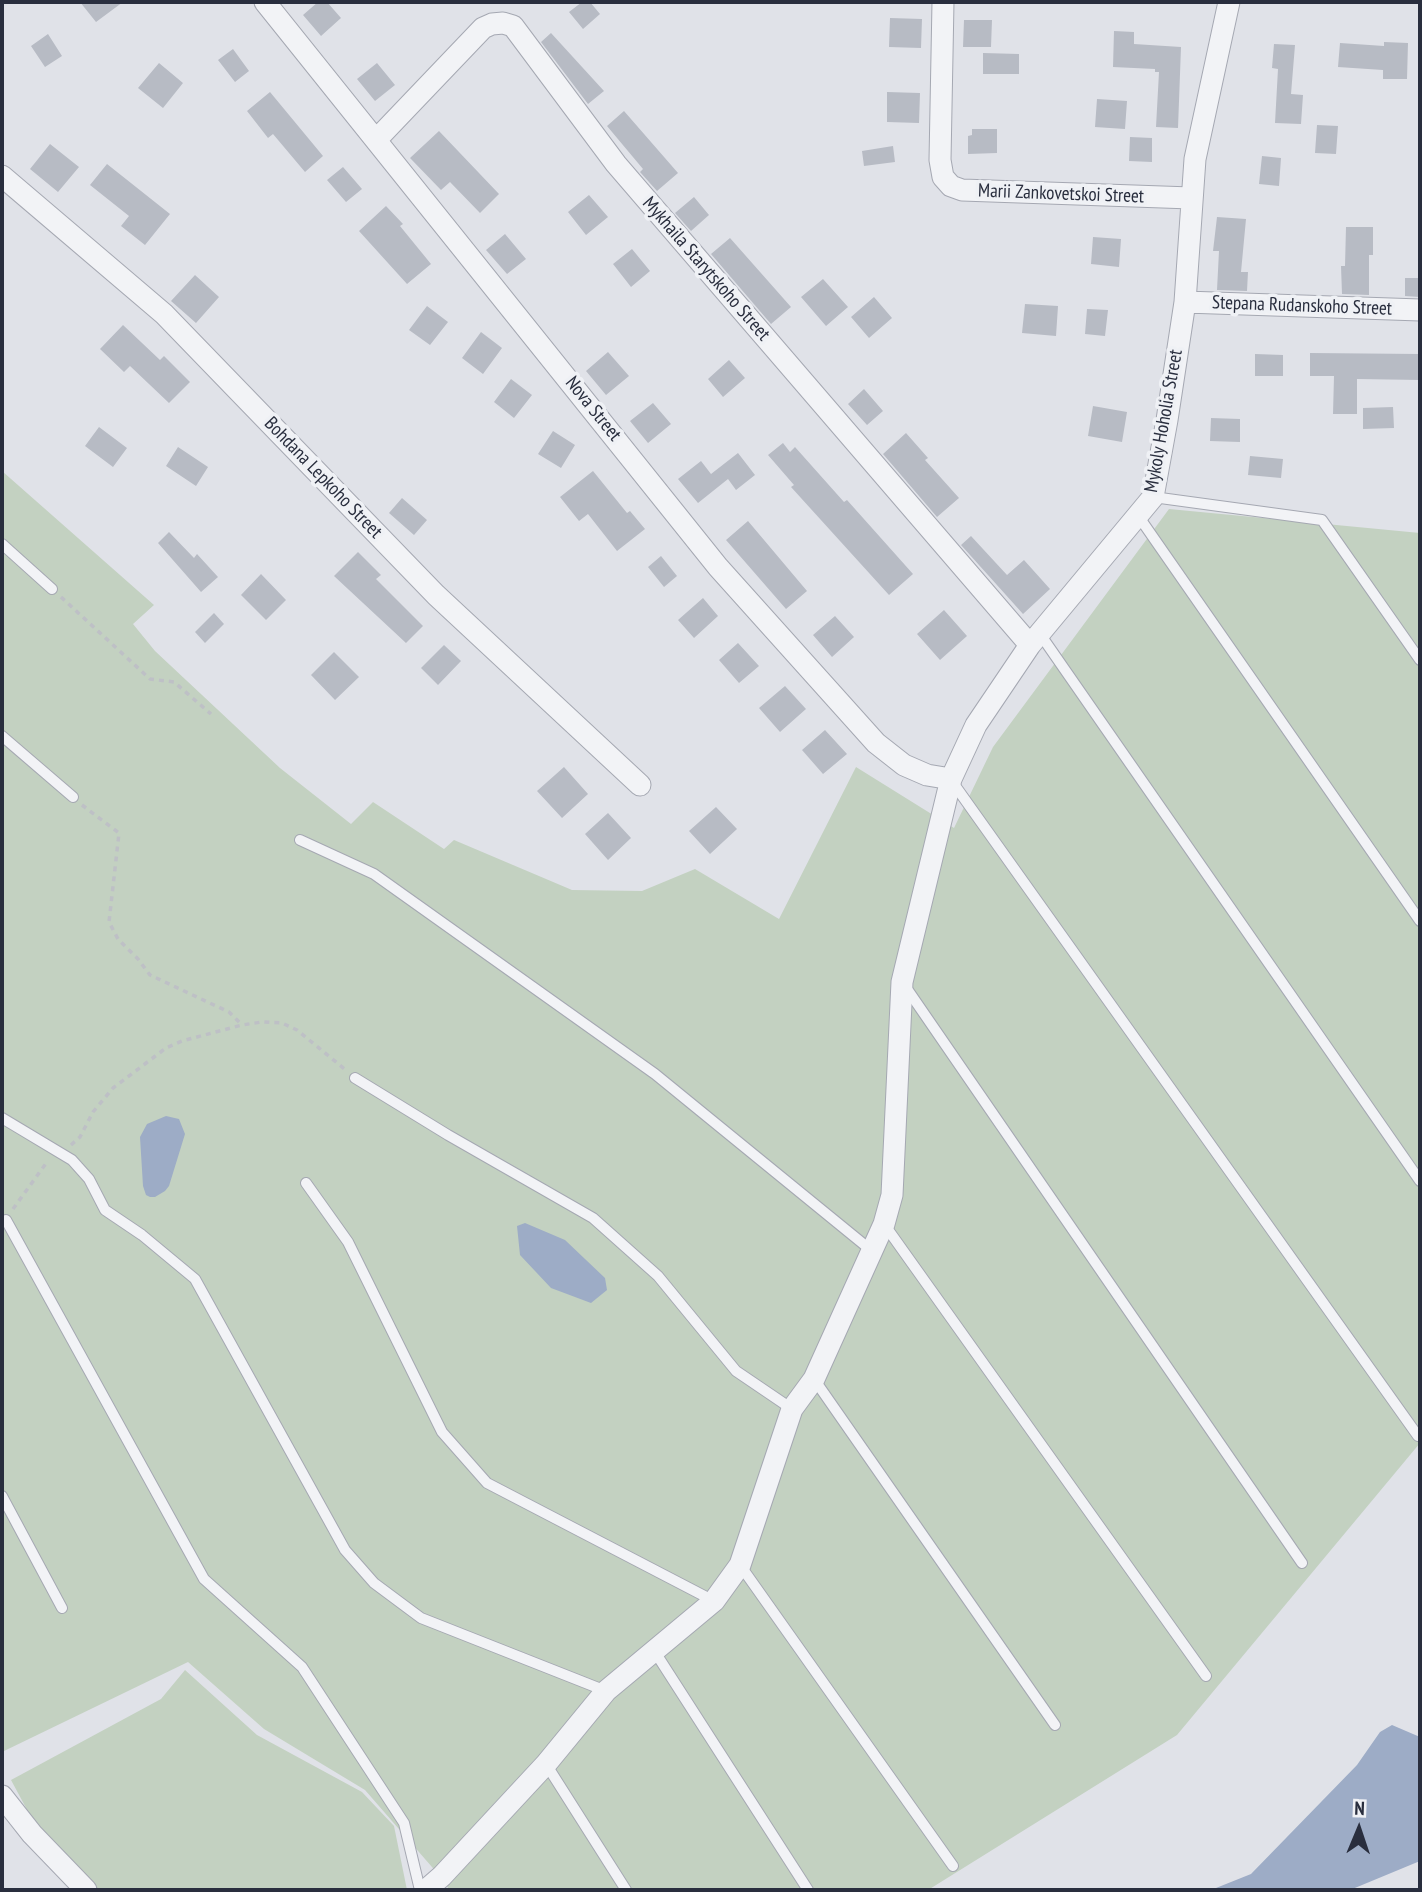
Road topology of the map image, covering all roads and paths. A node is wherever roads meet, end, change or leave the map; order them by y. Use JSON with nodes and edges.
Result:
{"nodes":[{"id":1,"x":265,"y":2,"type":"edge"},
{"id":2,"x":943,"y":2,"type":"edge"},
{"id":3,"x":1229,"y":2,"type":"edge"},
{"id":4,"x":377,"y":139,"type":"junction"},
{"id":5,"x":2,"y":176,"type":"edge"},
{"id":6,"x":1191,"y":198,"type":"junction"},
{"id":7,"x":1185,"y":302,"type":"junction"},
{"id":8,"x":1420,"y":310,"type":"edge"},
{"id":9,"x":1153,"y":497,"type":"junction"},
{"id":10,"x":1139,"y":517,"type":"junction"},
{"id":11,"x":2,"y":544,"type":"edge"},
{"id":12,"x":52,"y":589,"type":"joint"},
{"id":13,"x":1035,"y":639,"type":"junction"},
{"id":14,"x":1420,"y":660,"type":"edge"},
{"id":15,"x":211,"y":714,"type":"dead end"},
{"id":16,"x":2,"y":736,"type":"edge"},
{"id":17,"x":951,"y":779,"type":"junction"},
{"id":18,"x":640,"y":785,"type":"dead end"},
{"id":19,"x":73,"y":797,"type":"joint"},
{"id":20,"x":300,"y":840,"type":"dead end"},
{"id":21,"x":1420,"y":921,"type":"edge"},
{"id":22,"x":902,"y":982,"type":"junction"},
{"id":23,"x":242,"y":1025,"type":"junction"},
{"id":24,"x":355,"y":1077,"type":"joint"},
{"id":25,"x":2,"y":1118,"type":"edge"},
{"id":26,"x":59,"y":1152,"type":"junction"},
{"id":27,"x":1420,"y":1181,"type":"edge"},
{"id":28,"x":306,"y":1184,"type":"dead end"},
{"id":29,"x":6,"y":1220,"type":"joint"},
{"id":30,"x":884,"y":1224,"type":"junction"},
{"id":31,"x":872,"y":1251,"type":"junction"},
{"id":32,"x":814,"y":1379,"type":"junction"},
{"id":33,"x":792,"y":1409,"type":"junction"},
{"id":34,"x":1418,"y":1436,"type":"dead end"},
{"id":35,"x":2,"y":1496,"type":"edge"},
{"id":36,"x":1302,"y":1563,"type":"dead end"},
{"id":37,"x":740,"y":1565,"type":"junction"},
{"id":38,"x":713,"y":1601,"type":"junction"},
{"id":39,"x":62,"y":1608,"type":"dead end"},
{"id":40,"x":655,"y":1652,"type":"junction"},
{"id":41,"x":1206,"y":1676,"type":"dead end"},
{"id":42,"x":606,"y":1691,"type":"junction"},
{"id":43,"x":1055,"y":1725,"type":"dead end"},
{"id":44,"x":546,"y":1763,"type":"junction"},
{"id":45,"x":2,"y":1796,"type":"edge"},
{"id":46,"x":953,"y":1866,"type":"dead end"},
{"id":47,"x":438,"y":1883,"type":"edge"},
{"id":48,"x":86,"y":1890,"type":"edge"},
{"id":49,"x":420,"y":1890,"type":"edge"},
{"id":50,"x":626,"y":1890,"type":"edge"},
{"id":51,"x":808,"y":1890,"type":"edge"}],
"edges":[{"from":1,"to":4,"type":"street","name":"Nova Street"},
{"from":2,"to":6,"type":"street","name":"Marii Zankovetskoi Street"},
{"from":3,"to":6,"type":"street","name":"Mykoly Hoholia Street"},
{"from":4,"to":13,"type":"street","name":"Mykhaila Starytskoho Street"},
{"from":4,"to":17,"type":"street","name":"Nova Street"},
{"from":5,"to":18,"type":"street","name":"Bohdana Lepkoho Street"},
{"from":6,"to":7,"type":"street","name":"Mykoly Hoholia Street"},
{"from":7,"to":8,"type":"street","name":"Stepana Rudanskoho Street"},
{"from":7,"to":9,"type":"street","name":"Mykoly Hoholia Street"},
{"from":9,"to":10,"type":"street","name":"Mykoly Hoholia Street"},
{"from":9,"to":14,"type":"lane"},
{"from":10,"to":13,"type":"street","name":"Mykoly Hoholia Street"},
{"from":10,"to":21,"type":"lane"},
{"from":11,"to":12,"type":"lane"},
{"from":12,"to":15,"type":"path"},
{"from":13,"to":17,"type":"street","name":"Mykoly Hoholia Street"},
{"from":13,"to":27,"type":"lane"},
{"from":16,"to":19,"type":"lane"},
{"from":17,"to":22,"type":"street","name":"Mykoly Hoholia Street"},
{"from":17,"to":34,"type":"lane"},
{"from":19,"to":23,"type":"path"},
{"from":20,"to":31,"type":"lane"},
{"from":22,"to":30,"type":"street","name":"Mykoly Hoholia Street"},
{"from":22,"to":36,"type":"lane"},
{"from":23,"to":24,"type":"path"},
{"from":23,"to":26,"type":"path"},
{"from":24,"to":33,"type":"lane"},
{"from":25,"to":26,"type":"lane"},
{"from":26,"to":29,"type":"path"},
{"from":26,"to":42,"type":"lane"},
{"from":28,"to":38,"type":"lane"},
{"from":29,"to":49,"type":"lane"},
{"from":30,"to":31,"type":"street","name":"Mykoly Hoholia Street"},
{"from":30,"to":41,"type":"lane"},
{"from":31,"to":32,"type":"street","name":"Mykoly Hoholia Street"},
{"from":32,"to":33,"type":"street","name":"Mykoly Hoholia Street"},
{"from":32,"to":43,"type":"lane"},
{"from":33,"to":37,"type":"street","name":"Mykoly Hoholia Street"},
{"from":35,"to":39,"type":"lane"},
{"from":37,"to":38,"type":"street","name":"Mykoly Hoholia Street"},
{"from":37,"to":46,"type":"lane"},
{"from":38,"to":40,"type":"street","name":"Mykoly Hoholia Street"},
{"from":40,"to":42,"type":"street","name":"Mykoly Hoholia Street"},
{"from":40,"to":51,"type":"lane"},
{"from":42,"to":44,"type":"street","name":"Mykoly Hoholia Street"},
{"from":44,"to":47,"type":"street","name":"Mykoly Hoholia Street"},
{"from":44,"to":50,"type":"lane"},
{"from":45,"to":48,"type":"street"}]}
